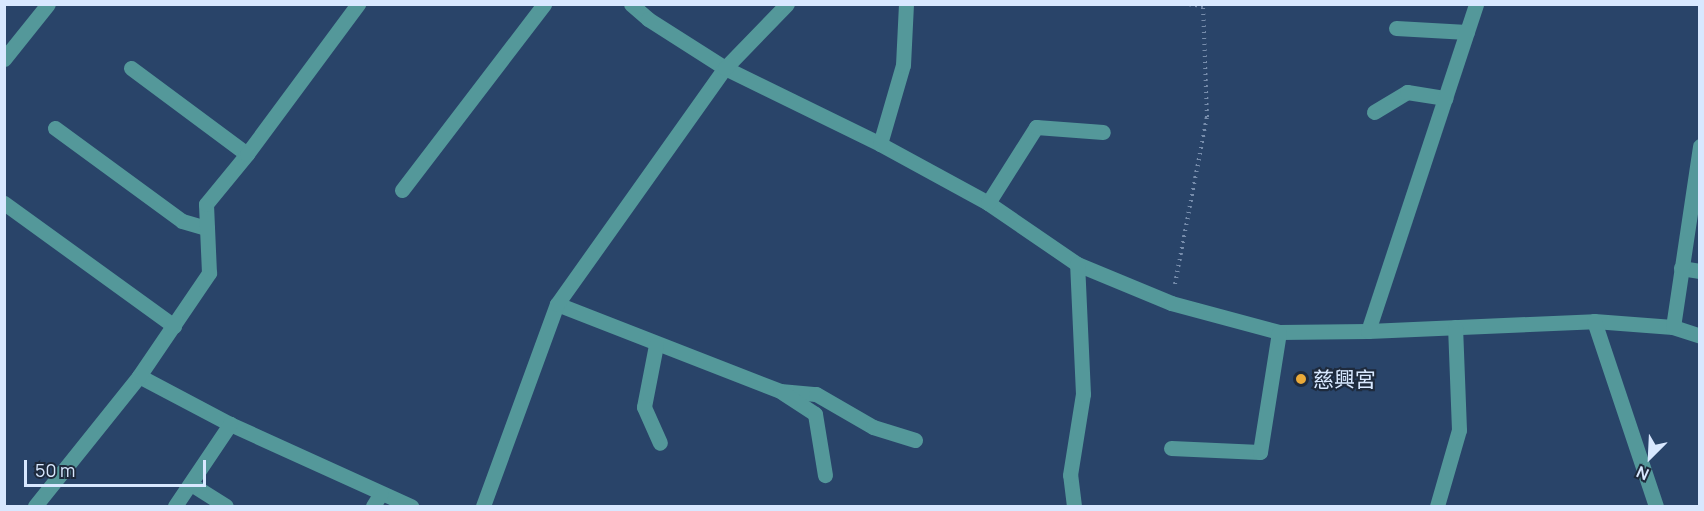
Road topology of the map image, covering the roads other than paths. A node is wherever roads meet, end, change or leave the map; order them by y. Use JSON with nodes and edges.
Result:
{"nodes":[{"id":1,"x":48,"y":4,"type":"edge"},
{"id":2,"x":357,"y":4,"type":"edge"},
{"id":3,"x":544,"y":4,"type":"edge"},
{"id":4,"x":631,"y":4,"type":"edge"},
{"id":5,"x":787,"y":4,"type":"edge"},
{"id":6,"x":906,"y":4,"type":"edge"},
{"id":7,"x":1476,"y":4,"type":"edge"},
{"id":8,"x":1396,"y":28,"type":"dead end"},
{"id":9,"x":1467,"y":32,"type":"junction"},
{"id":10,"x":4,"y":59,"type":"edge"},
{"id":11,"x":131,"y":68,"type":"dead end"},
{"id":12,"x":725,"y":68,"type":"junction"},
{"id":13,"x":1446,"y":98,"type":"junction"},
{"id":14,"x":1374,"y":112,"type":"dead end"},
{"id":15,"x":54,"y":128,"type":"dead end"},
{"id":16,"x":1103,"y":132,"type":"dead end"},
{"id":17,"x":880,"y":144,"type":"junction"},
{"id":18,"x":1700,"y":146,"type":"edge"},
{"id":19,"x":247,"y":154,"type":"junction"},
{"id":20,"x":402,"y":190,"type":"dead end"},
{"id":21,"x":4,"y":203,"type":"edge"},
{"id":22,"x":988,"y":203,"type":"junction"},
{"id":23,"x":207,"y":228,"type":"junction"},
{"id":24,"x":1077,"y":264,"type":"junction"},
{"id":25,"x":1681,"y":268,"type":"junction"},
{"id":26,"x":1700,"y":271,"type":"edge"},
{"id":27,"x":557,"y":304,"type":"junction"},
{"id":28,"x":1594,"y":321,"type":"junction"},
{"id":29,"x":174,"y":326,"type":"junction"},
{"id":30,"x":1455,"y":327,"type":"junction"},
{"id":31,"x":1672,"y":327,"type":"junction"},
{"id":32,"x":1368,"y":331,"type":"junction"},
{"id":33,"x":1279,"y":332,"type":"junction"},
{"id":34,"x":1700,"y":336,"type":"edge"},
{"id":35,"x":656,"y":345,"type":"junction"},
{"id":36,"x":139,"y":376,"type":"junction"},
{"id":37,"x":780,"y":391,"type":"junction"},
{"id":38,"x":230,"y":424,"type":"junction"},
{"id":39,"x":915,"y":440,"type":"dead end"},
{"id":40,"x":660,"y":443,"type":"dead end"},
{"id":41,"x":1171,"y":448,"type":"dead end"},
{"id":42,"x":825,"y":475,"type":"dead end"},
{"id":43,"x":190,"y":484,"type":"junction"},
{"id":44,"x":377,"y":500,"type":"edge"},
{"id":45,"x":35,"y":507,"type":"edge"},
{"id":46,"x":176,"y":507,"type":"edge"},
{"id":47,"x":226,"y":507,"type":"edge"},
{"id":48,"x":411,"y":507,"type":"edge"},
{"id":49,"x":483,"y":507,"type":"edge"},
{"id":50,"x":1074,"y":507,"type":"edge"},
{"id":51,"x":1437,"y":507,"type":"edge"},
{"id":52,"x":1656,"y":507,"type":"edge"}],
"edges":[{"from":1,"to":10,"type":"street"},
{"from":2,"to":19,"type":"street"},
{"from":3,"to":20,"type":"street"},
{"from":4,"to":12,"type":"street"},
{"from":5,"to":12,"type":"street"},
{"from":6,"to":17,"type":"street"},
{"from":7,"to":9,"type":"street"},
{"from":8,"to":9,"type":"street"},
{"from":9,"to":13,"type":"street"},
{"from":11,"to":19,"type":"street"},
{"from":12,"to":17,"type":"street"},
{"from":12,"to":27,"type":"street"},
{"from":13,"to":14,"type":"street"},
{"from":13,"to":32,"type":"street"},
{"from":15,"to":23,"type":"street"},
{"from":16,"to":22,"type":"street"},
{"from":17,"to":22,"type":"street"},
{"from":18,"to":25,"type":"street"},
{"from":19,"to":23,"type":"street"},
{"from":21,"to":29,"type":"street"},
{"from":22,"to":24,"type":"street"},
{"from":23,"to":29,"type":"street"},
{"from":24,"to":33,"type":"street"},
{"from":24,"to":50,"type":"street"},
{"from":25,"to":26,"type":"street"},
{"from":25,"to":31,"type":"street"},
{"from":27,"to":35,"type":"street"},
{"from":27,"to":49,"type":"street"},
{"from":28,"to":30,"type":"street"},
{"from":28,"to":31,"type":"street"},
{"from":28,"to":52,"type":"street"},
{"from":29,"to":36,"type":"street"},
{"from":30,"to":32,"type":"street"},
{"from":30,"to":51,"type":"street"},
{"from":31,"to":34,"type":"street"},
{"from":32,"to":33,"type":"street"},
{"from":33,"to":41,"type":"street"},
{"from":35,"to":37,"type":"street"},
{"from":35,"to":40,"type":"street"},
{"from":36,"to":38,"type":"street"},
{"from":36,"to":45,"type":"street"},
{"from":37,"to":39,"type":"street"},
{"from":37,"to":42,"type":"street"},
{"from":38,"to":43,"type":"street"},
{"from":38,"to":44,"type":"street"},
{"from":43,"to":46,"type":"street"},
{"from":43,"to":47,"type":"street"},
{"from":44,"to":48,"type":"street"}]}
